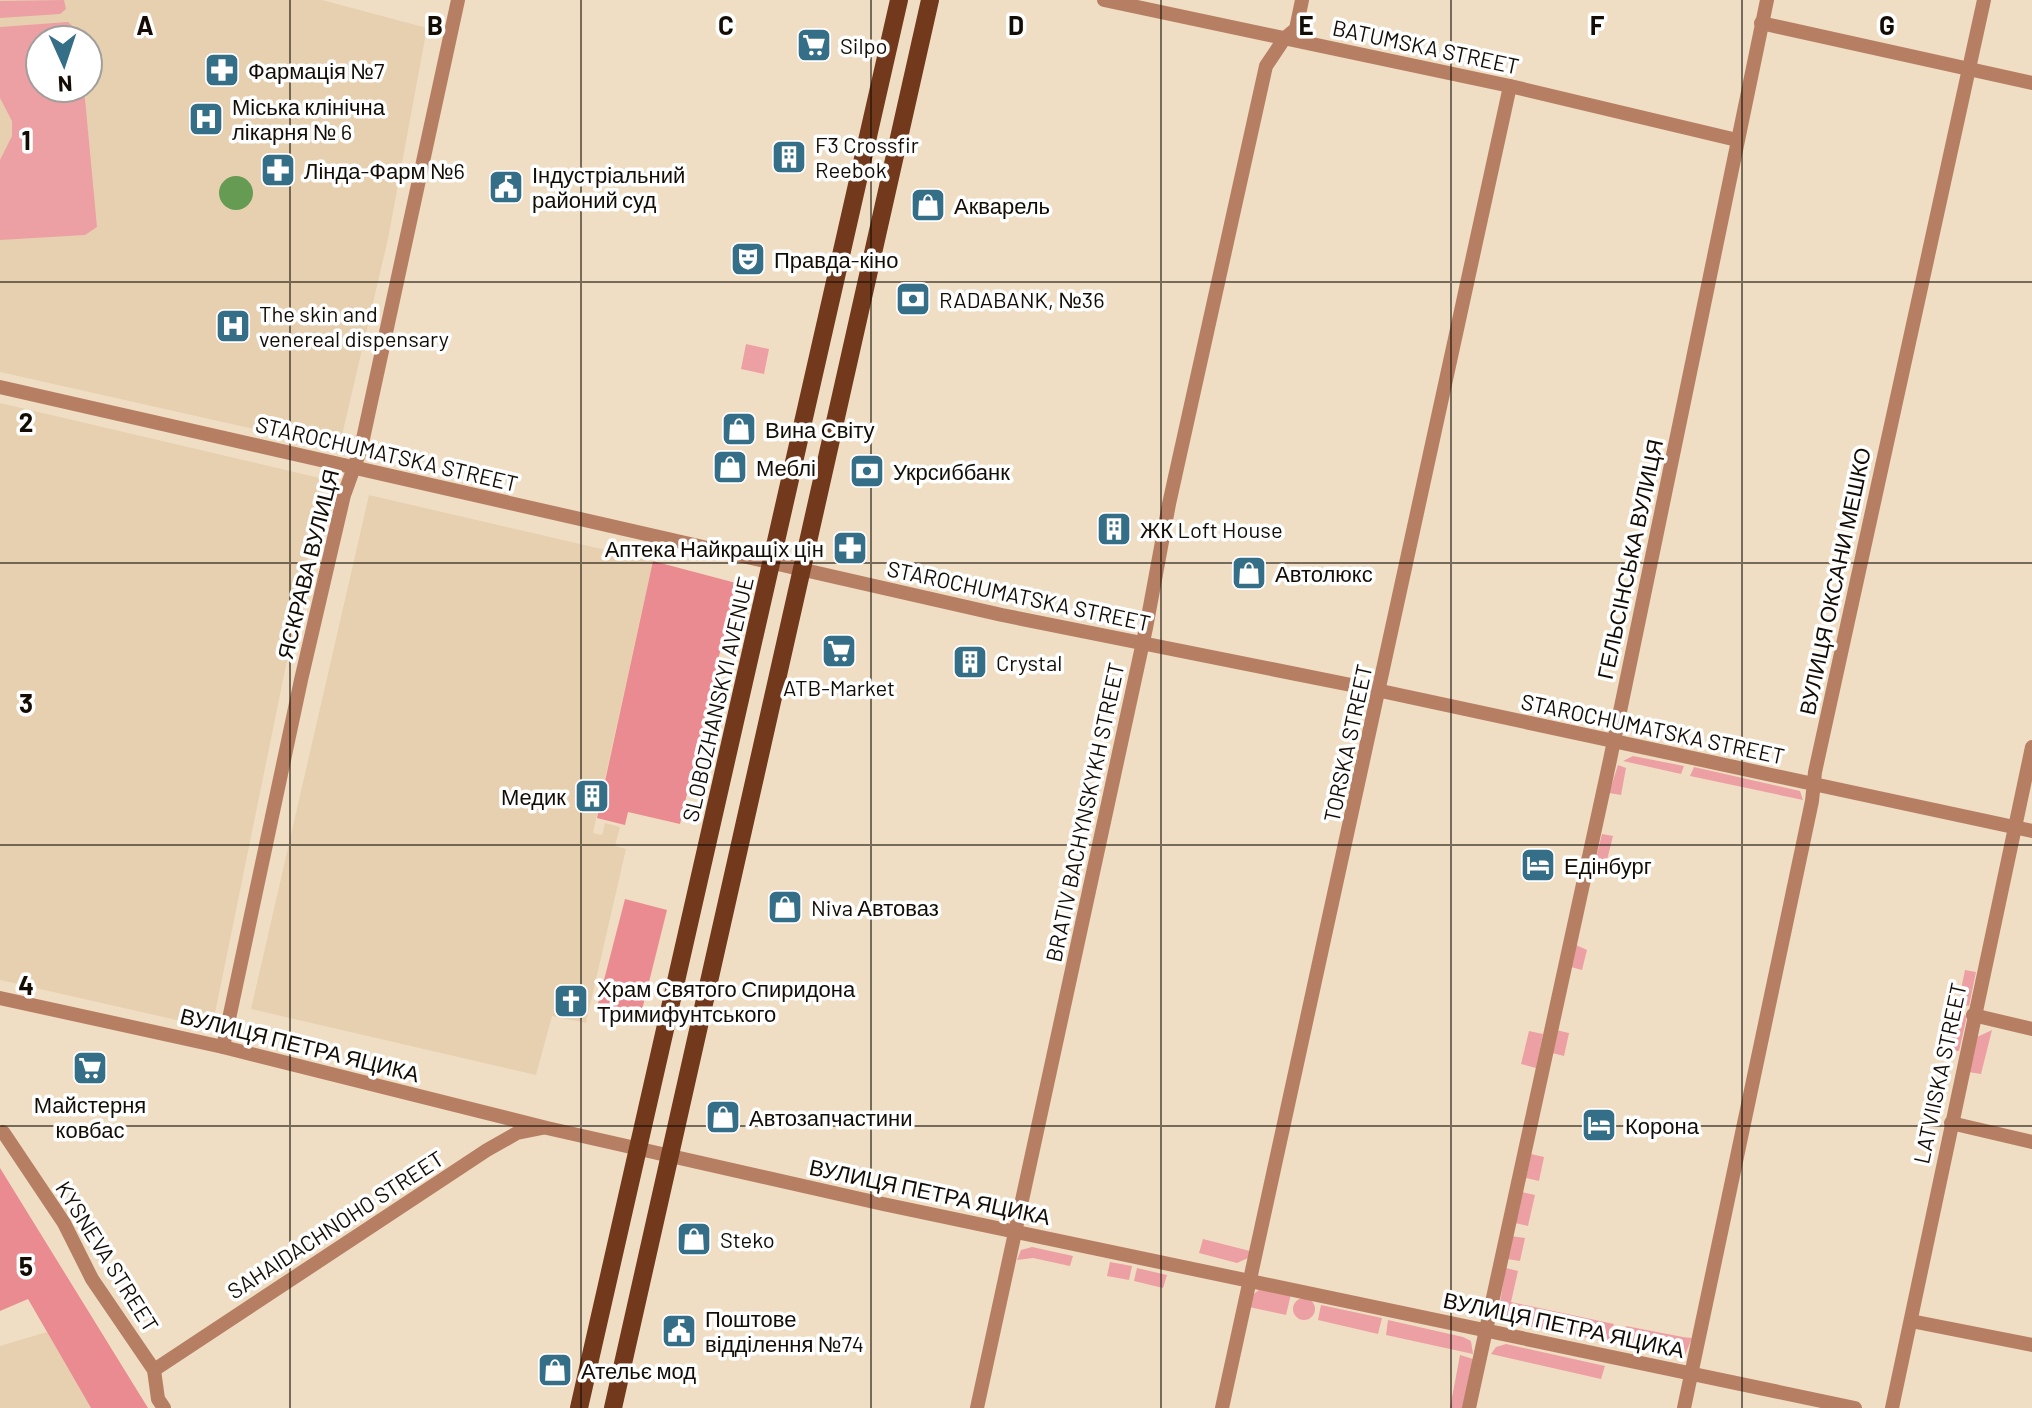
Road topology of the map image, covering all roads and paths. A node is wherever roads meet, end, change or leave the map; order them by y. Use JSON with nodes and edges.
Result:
{"nodes":[{"id":1,"x":458,"y":0,"type":"edge"},
{"id":2,"x":899,"y":0,"type":"edge"},
{"id":3,"x":930,"y":0,"type":"edge"},
{"id":4,"x":1104,"y":0,"type":"edge"},
{"id":5,"x":1302,"y":0,"type":"edge"},
{"id":6,"x":1767,"y":0,"type":"edge"},
{"id":7,"x":1984,"y":0,"type":"edge"},
{"id":8,"x":1761,"y":23,"type":"junction"},
{"id":9,"x":1284,"y":39,"type":"junction"},
{"id":10,"x":1969,"y":71,"type":"junction"},
{"id":11,"x":2032,"y":83,"type":"edge"},
{"id":12,"x":1510,"y":86,"type":"junction"},
{"id":13,"x":1737,"y":140,"type":"junction"},
{"id":14,"x":0,"y":387,"type":"edge"},
{"id":15,"x":353,"y":468,"type":"junction"},
{"id":16,"x":773,"y":563,"type":"junction"},
{"id":17,"x":802,"y":570,"type":"junction"},
{"id":18,"x":1143,"y":644,"type":"junction"},
{"id":19,"x":1381,"y":691,"type":"junction"},
{"id":20,"x":1614,"y":742,"type":"junction"},
{"id":21,"x":2032,"y":747,"type":"edge"},
{"id":22,"x":1814,"y":785,"type":"junction"},
{"id":23,"x":2014,"y":827,"type":"junction"},
{"id":24,"x":2032,"y":831,"type":"edge"},
{"id":25,"x":0,"y":998,"type":"edge"},
{"id":26,"x":1973,"y":1015,"type":"junction"},
{"id":27,"x":2032,"y":1029,"type":"edge"},
{"id":28,"x":223,"y":1047,"type":"junction"},
{"id":29,"x":1951,"y":1123,"type":"junction"},
{"id":30,"x":547,"y":1128,"type":"junction"},
{"id":31,"x":3,"y":1132,"type":"dead end"},
{"id":32,"x":2032,"y":1142,"type":"edge"},
{"id":33,"x":639,"y":1149,"type":"junction"},
{"id":34,"x":668,"y":1155,"type":"junction"},
{"id":35,"x":1015,"y":1232,"type":"junction"},
{"id":36,"x":1250,"y":1279,"type":"junction"},
{"id":37,"x":1911,"y":1321,"type":"junction"},
{"id":38,"x":1486,"y":1329,"type":"junction"},
{"id":39,"x":2032,"y":1345,"type":"edge"},
{"id":40,"x":154,"y":1370,"type":"junction"},
{"id":41,"x":1691,"y":1374,"type":"junction"},
{"id":42,"x":164,"y":1408,"type":"edge"},
{"id":43,"x":579,"y":1408,"type":"edge"},
{"id":44,"x":613,"y":1408,"type":"edge"},
{"id":45,"x":977,"y":1408,"type":"edge"},
{"id":46,"x":1222,"y":1408,"type":"edge"},
{"id":47,"x":1469,"y":1408,"type":"edge"},
{"id":48,"x":1684,"y":1408,"type":"edge"},
{"id":49,"x":1855,"y":1408,"type":"edge"},
{"id":50,"x":1892,"y":1408,"type":"edge"}],
"edges":[{"from":1,"to":15,"type":"street","name":"ЯСКРАВА ВУЛИЦЯ"},
{"from":2,"to":16,"type":"main road","name":"SLOBOZHANSKYI AVENUE"},
{"from":3,"to":17,"type":"main road"},
{"from":4,"to":9,"type":"street","name":"BATUMSKA STREET"},
{"from":5,"to":9,"type":"street","name":"BRATIV BACHYNSKYKH STREET"},
{"from":6,"to":8,"type":"street","name":"ГЕЛЬСІНСЬКА ВУЛИЦЯ"},
{"from":7,"to":10,"type":"street","name":"ВУЛИЦЯ ОКСАНИ МЕШКО"},
{"from":8,"to":10,"type":"street"},
{"from":8,"to":13,"type":"street","name":"ГЕЛЬСІНСЬКА ВУЛИЦЯ"},
{"from":9,"to":12,"type":"street","name":"BATUMSKA STREET"},
{"from":9,"to":18,"type":"street","name":"BRATIV BACHYNSKYKH STREET"},
{"from":10,"to":11,"type":"street"},
{"from":10,"to":22,"type":"street","name":"ВУЛИЦЯ ОКСАНИ МЕШКО"},
{"from":12,"to":13,"type":"street","name":"BATUMSKA STREET"},
{"from":12,"to":19,"type":"street","name":"TORSKA STREET"},
{"from":13,"to":20,"type":"street","name":"ГЕЛЬСІНСЬКА ВУЛИЦЯ"},
{"from":14,"to":15,"type":"street","name":"STAROCHUMATSKA STREET"},
{"from":15,"to":16,"type":"street","name":"STAROCHUMATSKA STREET"},
{"from":15,"to":28,"type":"street","name":"ЯСКРАВА ВУЛИЦЯ"},
{"from":16,"to":17,"type":"street","name":"STAROCHUMATSKA STREET"},
{"from":16,"to":33,"type":"main road","name":"SLOBOZHANSKYI AVENUE"},
{"from":17,"to":18,"type":"street","name":"STAROCHUMATSKA STREET"},
{"from":17,"to":34,"type":"main road"},
{"from":18,"to":19,"type":"street","name":"STAROCHUMATSKA STREET"},
{"from":18,"to":35,"type":"street","name":"BRATIV BACHYNSKYKH STREET"},
{"from":19,"to":20,"type":"street","name":"STAROCHUMATSKA STREET"},
{"from":19,"to":36,"type":"street","name":"TORSKA STREET"},
{"from":20,"to":22,"type":"street","name":"STAROCHUMATSKA STREET"},
{"from":20,"to":38,"type":"street","name":"ГЕЛЬСІНСЬКА ВУЛИЦЯ"},
{"from":21,"to":23,"type":"street","name":"LATVIISKA STREET"},
{"from":22,"to":23,"type":"street","name":"STAROCHUMATSKA STREET"},
{"from":22,"to":41,"type":"street","name":"ВУЛИЦЯ ОКСАНИ МЕШКО"},
{"from":23,"to":24,"type":"street","name":"STAROCHUMATSKA STREET"},
{"from":23,"to":26,"type":"street","name":"LATVIISKA STREET"},
{"from":25,"to":28,"type":"street","name":"ВУЛИЦЯ ПЕТРА ЯЦИКА"},
{"from":26,"to":27,"type":"street"},
{"from":26,"to":29,"type":"street","name":"LATVIISKA STREET"},
{"from":28,"to":30,"type":"street","name":"ВУЛИЦЯ ПЕТРА ЯЦИКА"},
{"from":29,"to":32,"type":"street"},
{"from":29,"to":37,"type":"street","name":"LATVIISKA STREET"},
{"from":30,"to":33,"type":"street","name":"ВУЛИЦЯ ПЕТРА ЯЦИКА"},
{"from":30,"to":40,"type":"street","name":"SAHAIDACHNOHO STREET"},
{"from":31,"to":40,"type":"street","name":"KYSNEVA STREET"},
{"from":33,"to":34,"type":"street","name":"ВУЛИЦЯ ПЕТРА ЯЦИКА"},
{"from":33,"to":43,"type":"main road","name":"SLOBOZHANSKYI AVENUE"},
{"from":34,"to":35,"type":"street","name":"ВУЛИЦЯ ПЕТРА ЯЦИКА"},
{"from":34,"to":44,"type":"main road"},
{"from":35,"to":36,"type":"street","name":"ВУЛИЦЯ ПЕТРА ЯЦИКА"},
{"from":35,"to":45,"type":"street","name":"BRATIV BACHYNSKYKH STREET"},
{"from":36,"to":38,"type":"street","name":"ВУЛИЦЯ ПЕТРА ЯЦИКА"},
{"from":36,"to":46,"type":"street","name":"TORSKA STREET"},
{"from":37,"to":39,"type":"street"},
{"from":37,"to":50,"type":"street","name":"LATVIISKA STREET"},
{"from":38,"to":41,"type":"street","name":"ВУЛИЦЯ ПЕТРА ЯЦИКА"},
{"from":38,"to":47,"type":"street","name":"ГЕЛЬСІНСЬКА ВУЛИЦЯ"},
{"from":40,"to":42,"type":"street","name":"KYSNEVA STREET"},
{"from":41,"to":48,"type":"street","name":"ВУЛИЦЯ ОКСАНИ МЕШКО"},
{"from":41,"to":49,"type":"street","name":"ВУЛИЦЯ ПЕТРА ЯЦИКА"}]}
